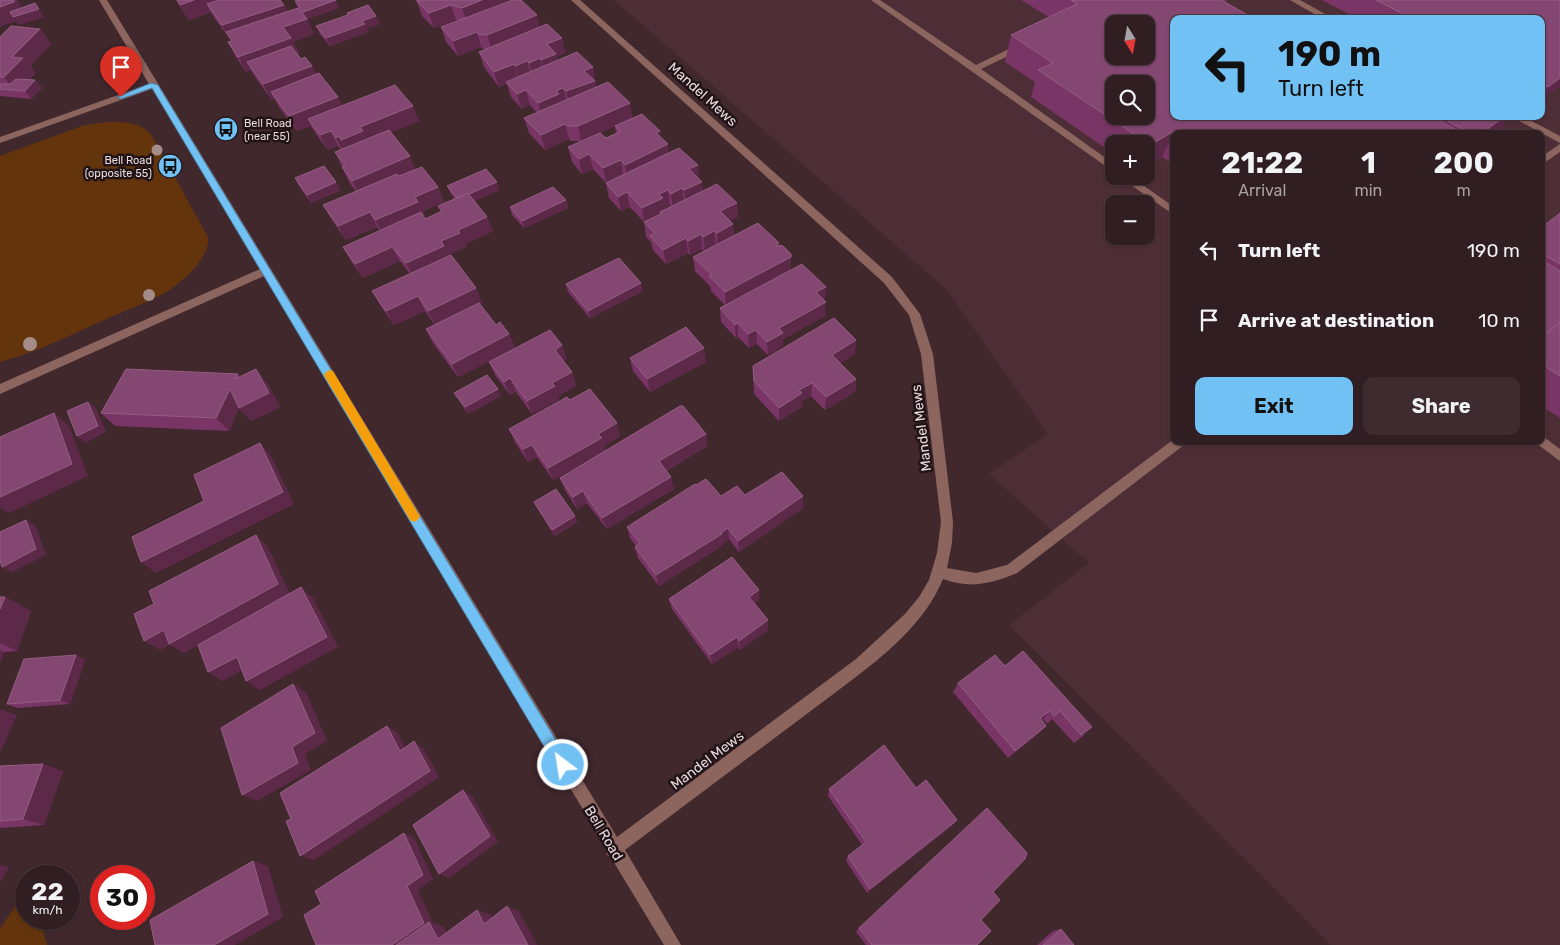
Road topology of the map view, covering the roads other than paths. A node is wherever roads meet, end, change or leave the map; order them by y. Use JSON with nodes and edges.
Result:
{"nodes":[{"id":1,"x":103,"y":0,"type":"edge"},
{"id":2,"x":575,"y":0,"type":"edge"},
{"id":3,"x":876,"y":0,"type":"edge"},
{"id":4,"x":1294,"y":0,"type":"edge"},
{"id":5,"x":1322,"y":15,"type":"edge"},
{"id":6,"x":1031,"y":42,"type":"edge"},
{"id":7,"x":975,"y":69,"type":"junction"},
{"id":8,"x":154,"y":85,"type":"junction"},
{"id":9,"x":1522,"y":120,"type":"edge"},
{"id":10,"x":1541,"y":130,"type":"edge"},
{"id":11,"x":1545,"y":132,"type":"edge"},
{"id":12,"x":0,"y":140,"type":"edge"},
{"id":13,"x":1560,"y":140,"type":"edge"},
{"id":14,"x":1560,"y":148,"type":"edge"},
{"id":15,"x":1545,"y":159,"type":"edge"},
{"id":16,"x":1105,"y":163,"type":"edge"},
{"id":17,"x":1136,"y":185,"type":"edge"},
{"id":18,"x":1170,"y":209,"type":"edge"},
{"id":19,"x":266,"y":271,"type":"junction"},
{"id":20,"x":0,"y":388,"type":"edge"},
{"id":21,"x":1545,"y":443,"type":"edge"},
{"id":22,"x":1175,"y":445,"type":"edge"},
{"id":23,"x":1560,"y":456,"type":"edge"},
{"id":24,"x":939,"y":572,"type":"junction"},
{"id":25,"x":613,"y":849,"type":"junction"},
{"id":26,"x":673,"y":945,"type":"edge"}],
"edges":[{"from":1,"to":8,"type":"street","name":"Bell Road"},
{"from":2,"to":24,"type":"street","name":"Mandel Mews"},
{"from":3,"to":7,"type":"street"},
{"from":4,"to":5,"type":"street"},
{"from":6,"to":7,"type":"street"},
{"from":7,"to":16,"type":"street"},
{"from":8,"to":12,"type":"street"},
{"from":8,"to":19,"type":"street","name":"Bell Road"},
{"from":9,"to":10,"type":"street"},
{"from":11,"to":13,"type":"street"},
{"from":14,"to":15,"type":"street"},
{"from":17,"to":18,"type":"street"},
{"from":19,"to":20,"type":"street"},
{"from":19,"to":25,"type":"street","name":"Bell Road"},
{"from":21,"to":23,"type":"street"},
{"from":22,"to":24,"type":"street"},
{"from":24,"to":25,"type":"street","name":"Mandel Mews"},
{"from":25,"to":26,"type":"street","name":"Bell Road"}]}
